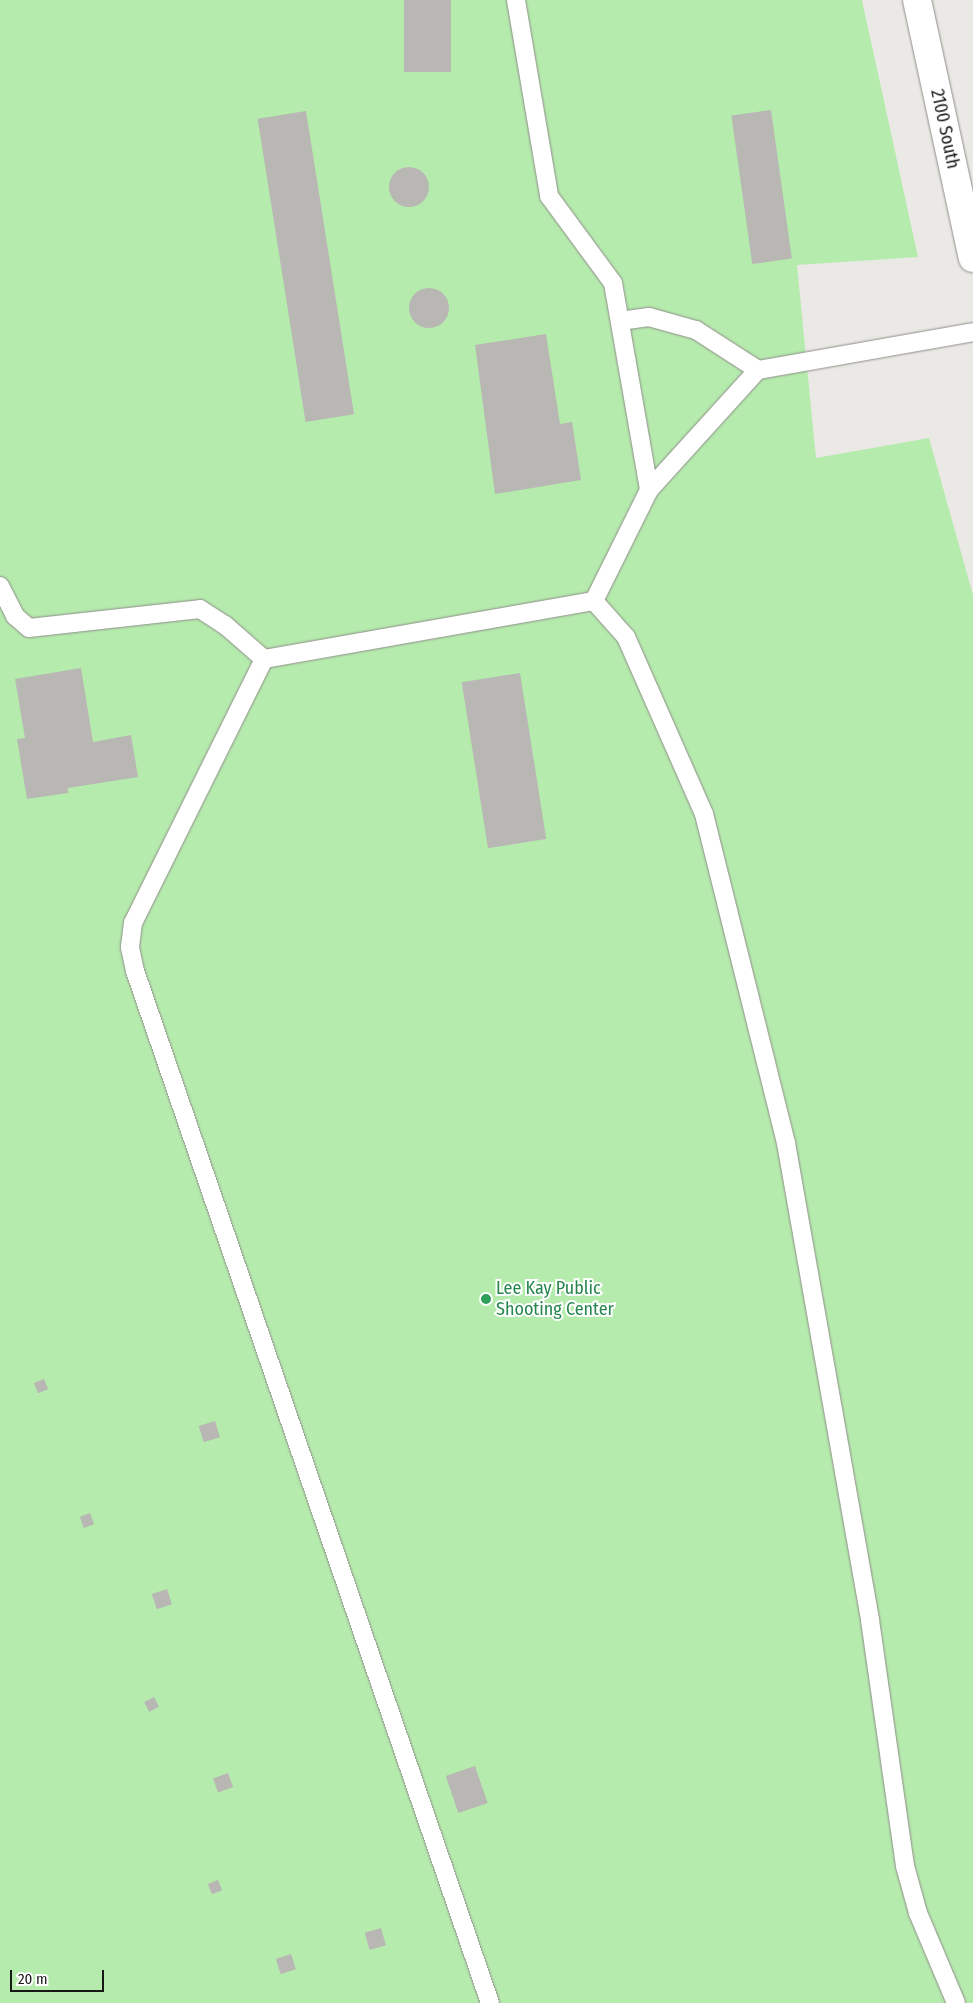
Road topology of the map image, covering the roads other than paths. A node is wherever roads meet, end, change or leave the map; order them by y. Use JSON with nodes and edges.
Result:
{"nodes":[{"id":1,"x":516,"y":0,"type":"edge"},
{"id":2,"x":917,"y":0,"type":"edge"},
{"id":3,"x":973,"y":258,"type":"edge"},
{"id":4,"x":620,"y":321,"type":"junction"},
{"id":5,"x":973,"y":332,"type":"edge"},
{"id":6,"x":758,"y":370,"type":"junction"},
{"id":7,"x":649,"y":490,"type":"junction"},
{"id":8,"x":0,"y":586,"type":"edge"},
{"id":9,"x":594,"y":601,"type":"junction"},
{"id":10,"x":264,"y":659,"type":"junction"},
{"id":11,"x":490,"y":2003,"type":"edge"},
{"id":12,"x":956,"y":2003,"type":"edge"}],
"edges":[{"from":1,"to":4,"type":"lane"},
{"from":2,"to":3,"type":"street","name":"2100 South"},
{"from":4,"to":6,"type":"lane"},
{"from":4,"to":7,"type":"lane"},
{"from":5,"to":6,"type":"lane"},
{"from":6,"to":7,"type":"lane"},
{"from":7,"to":9,"type":"lane"},
{"from":8,"to":10,"type":"lane"},
{"from":9,"to":10,"type":"lane"},
{"from":9,"to":12,"type":"lane"},
{"from":10,"to":11,"type":"lane"}]}
